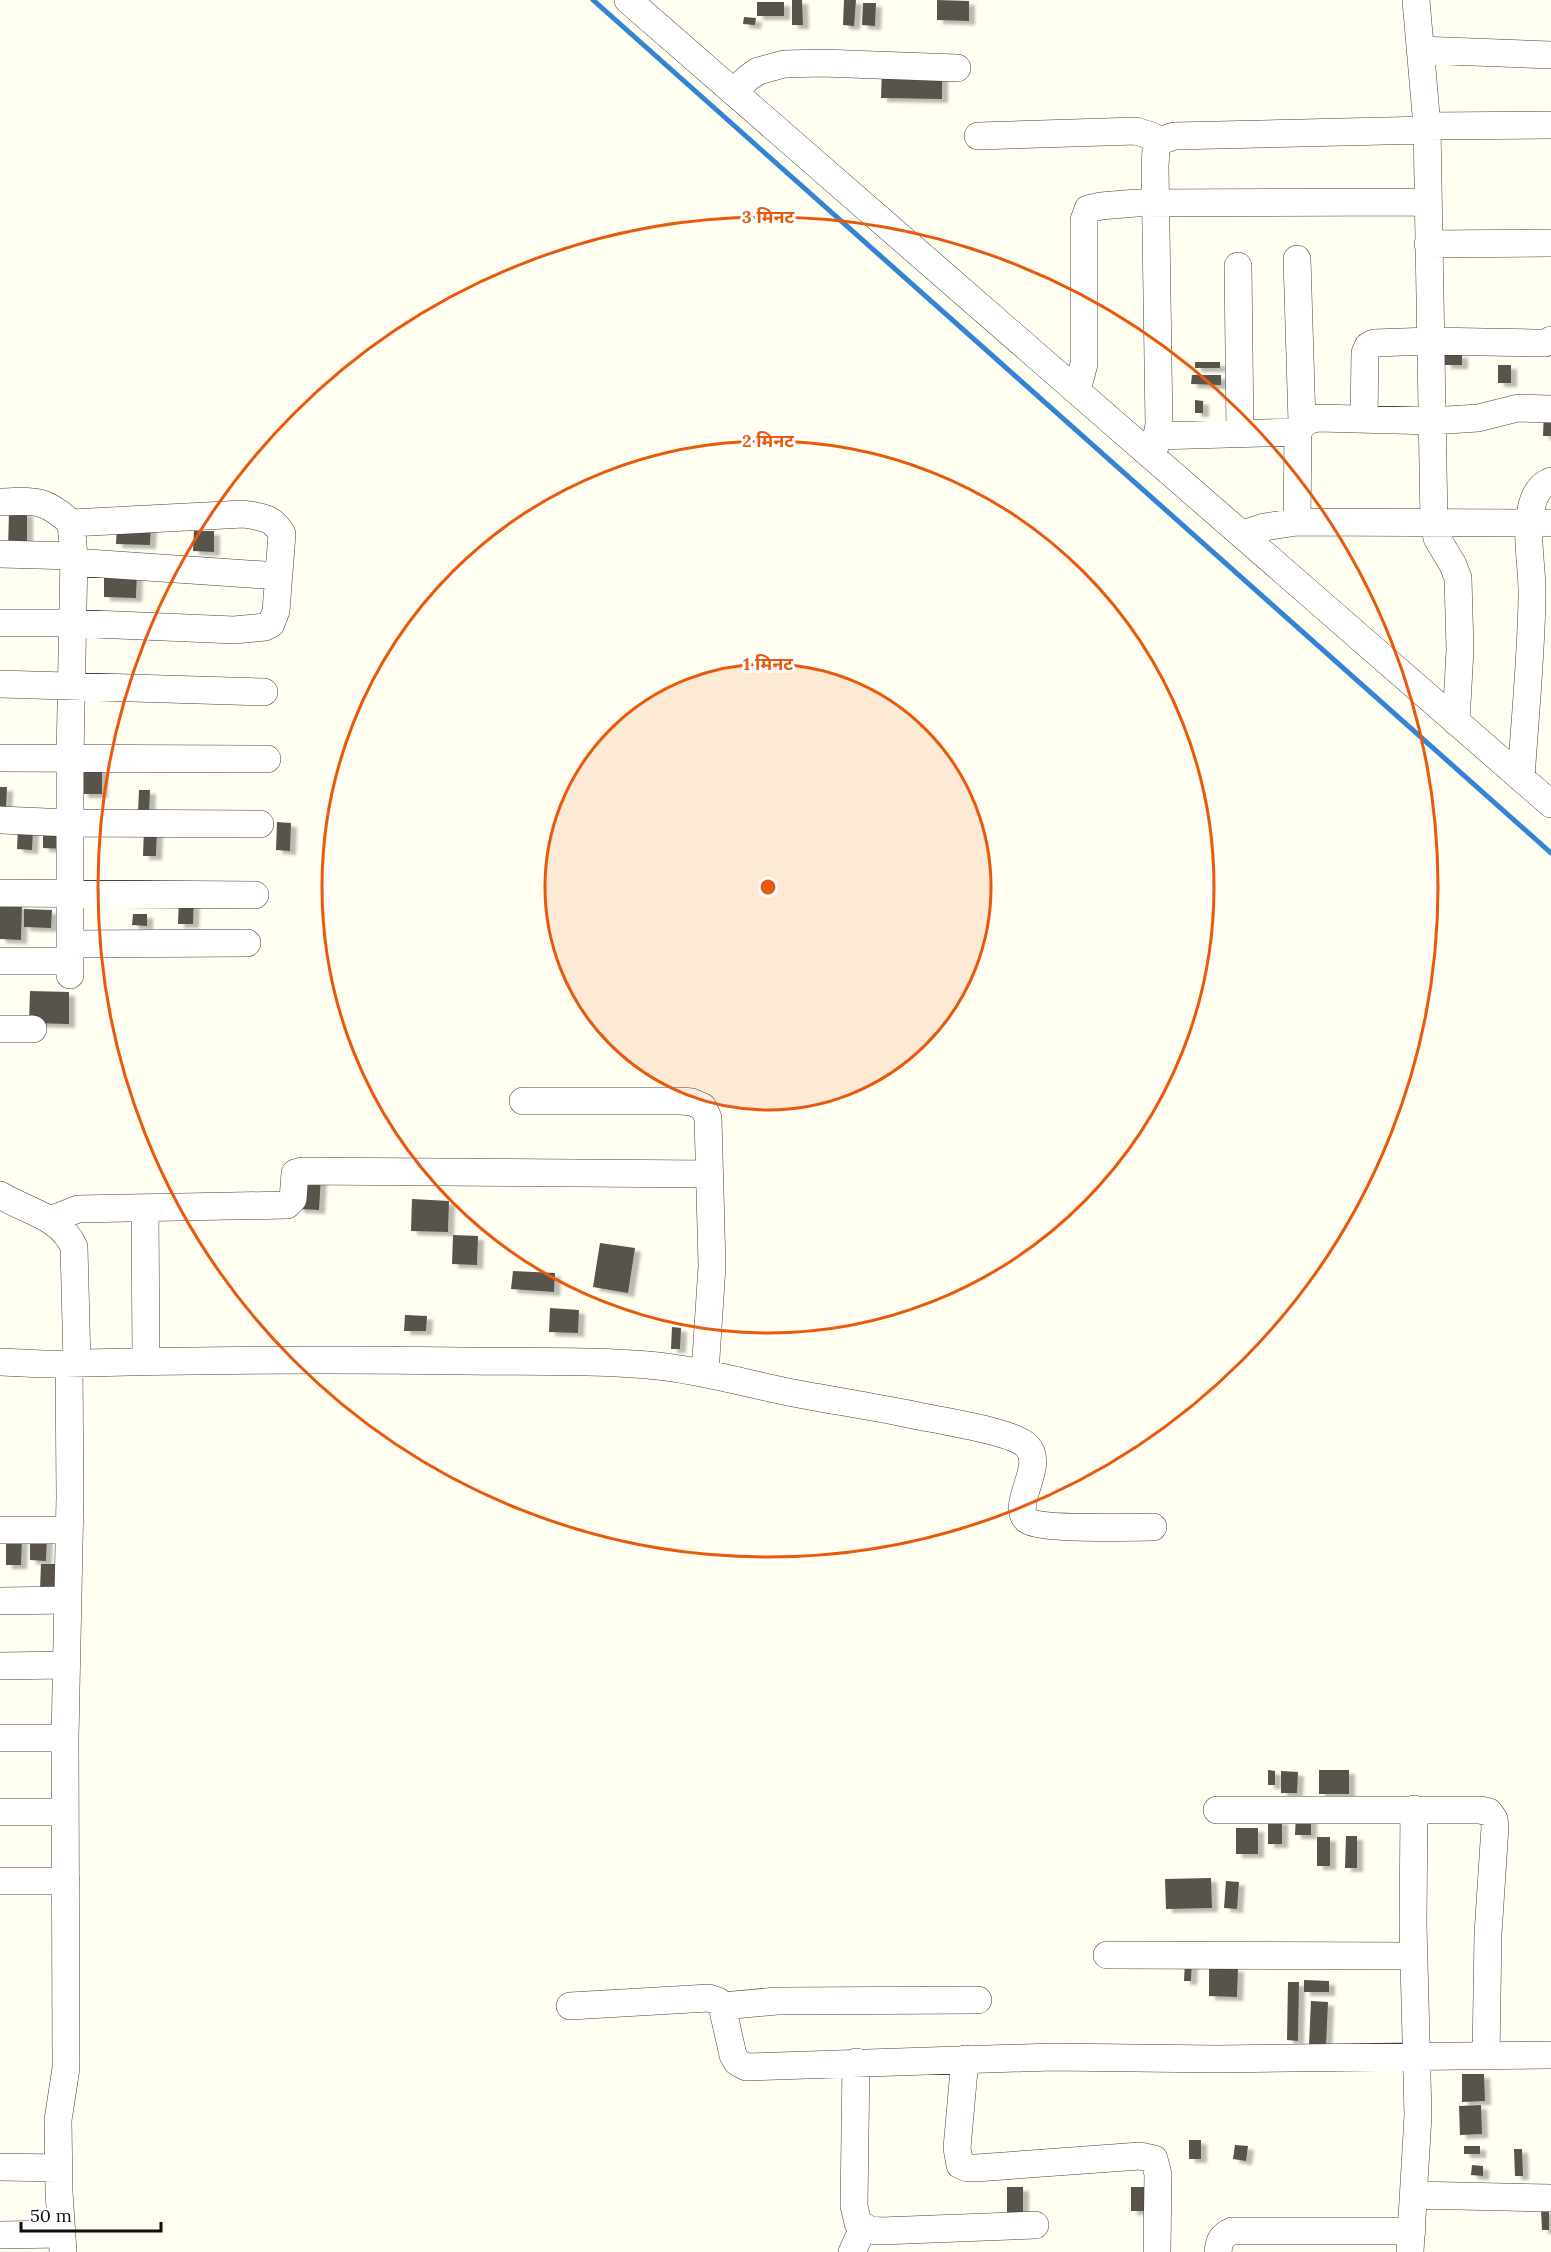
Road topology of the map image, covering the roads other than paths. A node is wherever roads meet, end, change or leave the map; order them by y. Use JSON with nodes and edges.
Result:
{"nodes":[{"id":1,"x":628,"y":0,"type":"edge"},
{"id":2,"x":1416,"y":0,"type":"edge"},
{"id":3,"x":1420,"y":50,"type":"junction"},
{"id":4,"x":1551,"y":55,"type":"edge"},
{"id":5,"x":957,"y":68,"type":"dead end"},
{"id":6,"x":734,"y":92,"type":"junction"},
{"id":7,"x":1551,"y":125,"type":"edge"},
{"id":8,"x":1427,"y":128,"type":"junction"},
{"id":9,"x":978,"y":136,"type":"dead end"},
{"id":10,"x":1160,"y":141,"type":"junction"},
{"id":11,"x":1428,"y":202,"type":"junction"},
{"id":12,"x":1156,"y":203,"type":"junction"},
{"id":13,"x":1551,"y":243,"type":"edge"},
{"id":14,"x":1428,"y":244,"type":"junction"},
{"id":15,"x":1297,"y":259,"type":"dead end"},
{"id":16,"x":1238,"y":266,"type":"dead end"},
{"id":17,"x":1551,"y":340,"type":"edge"},
{"id":18,"x":1430,"y":341,"type":"junction"},
{"id":19,"x":1077,"y":390,"type":"junction"},
{"id":20,"x":1551,"y":409,"type":"edge"},
{"id":21,"x":1364,"y":419,"type":"junction"},
{"id":22,"x":1432,"y":421,"type":"junction"},
{"id":23,"x":1300,"y":428,"type":"junction"},
{"id":24,"x":1240,"y":434,"type":"junction"},
{"id":25,"x":1155,"y":446,"type":"junction"},
{"id":26,"x":1551,"y":481,"type":"edge"},
{"id":27,"x":0,"y":502,"type":"edge"},
{"id":28,"x":1297,"y":522,"type":"junction"},
{"id":29,"x":1434,"y":522,"type":"junction"},
{"id":30,"x":71,"y":523,"type":"junction"},
{"id":31,"x":1540,"y":523,"type":"edge"},
{"id":32,"x":1244,"y":534,"type":"junction"},
{"id":33,"x":0,"y":554,"type":"edge"},
{"id":34,"x":74,"y":559,"type":"junction"},
{"id":35,"x":279,"y":576,"type":"junction"},
{"id":36,"x":0,"y":622,"type":"edge"},
{"id":37,"x":71,"y":622,"type":"junction"},
{"id":38,"x":0,"y":684,"type":"edge"},
{"id":39,"x":72,"y":685,"type":"junction"},
{"id":40,"x":264,"y":692,"type":"dead end"},
{"id":41,"x":1456,"y":722,"type":"junction"},
{"id":42,"x":70,"y":757,"type":"junction"},
{"id":43,"x":0,"y":758,"type":"edge"},
{"id":44,"x":267,"y":759,"type":"dead end"},
{"id":45,"x":1521,"y":778,"type":"junction"},
{"id":46,"x":1551,"y":804,"type":"edge"},
{"id":47,"x":0,"y":820,"type":"edge"},
{"id":48,"x":70,"y":823,"type":"junction"},
{"id":49,"x":260,"y":824,"type":"dead end"},
{"id":50,"x":0,"y":893,"type":"edge"},
{"id":51,"x":69,"y":893,"type":"junction"},
{"id":52,"x":255,"y":895,"type":"dead end"},
{"id":53,"x":248,"y":943,"type":"dead end"},
{"id":54,"x":70,"y":960,"type":"junction"},
{"id":55,"x":0,"y":961,"type":"edge"},
{"id":56,"x":0,"y":1029,"type":"edge"},
{"id":57,"x":33,"y":1029,"type":"dead end"},
{"id":58,"x":523,"y":1101,"type":"dead end"},
{"id":59,"x":710,"y":1174,"type":"junction"},
{"id":60,"x":0,"y":1195,"type":"edge"},
{"id":61,"x":145,"y":1208,"type":"junction"},
{"id":62,"x":50,"y":1220,"type":"junction"},
{"id":63,"x":146,"y":1361,"type":"junction"},
{"id":64,"x":0,"y":1362,"type":"edge"},
{"id":65,"x":73,"y":1363,"type":"junction"},
{"id":66,"x":705,"y":1373,"type":"junction"},
{"id":67,"x":1152,"y":1527,"type":"dead end"},
{"id":68,"x":0,"y":1530,"type":"edge"},
{"id":69,"x":69,"y":1530,"type":"junction"},
{"id":70,"x":67,"y":1600,"type":"junction"},
{"id":71,"x":0,"y":1601,"type":"edge"},
{"id":72,"x":66,"y":1665,"type":"junction"},
{"id":73,"x":0,"y":1666,"type":"edge"},
{"id":74,"x":0,"y":1738,"type":"edge"},
{"id":75,"x":65,"y":1738,"type":"junction"},
{"id":76,"x":1414,"y":1809,"type":"junction"},
{"id":77,"x":1216,"y":1810,"type":"dead end"},
{"id":78,"x":0,"y":1812,"type":"edge"},
{"id":79,"x":65,"y":1812,"type":"junction"},
{"id":80,"x":0,"y":1881,"type":"edge"},
{"id":81,"x":66,"y":1881,"type":"junction"},
{"id":82,"x":1107,"y":1955,"type":"dead end"},
{"id":83,"x":1414,"y":1956,"type":"junction"},
{"id":84,"x":978,"y":2000,"type":"dead end"},
{"id":85,"x":570,"y":2006,"type":"dead end"},
{"id":86,"x":722,"y":2006,"type":"junction"},
{"id":87,"x":1551,"y":2055,"type":"edge"},
{"id":88,"x":1416,"y":2056,"type":"junction"},
{"id":89,"x":1486,"y":2056,"type":"junction"},
{"id":90,"x":965,"y":2059,"type":"junction"},
{"id":91,"x":856,"y":2062,"type":"junction"},
{"id":92,"x":0,"y":2167,"type":"edge"},
{"id":93,"x":58,"y":2168,"type":"junction"},
{"id":94,"x":1414,"y":2195,"type":"junction"},
{"id":95,"x":1551,"y":2198,"type":"edge"},
{"id":96,"x":1035,"y":2225,"type":"dead end"},
{"id":97,"x":863,"y":2228,"type":"junction"},
{"id":98,"x":0,"y":2235,"type":"edge"},
{"id":99,"x":1411,"y":2241,"type":"edge"},
{"id":100,"x":63,"y":2243,"type":"edge"},
{"id":101,"x":852,"y":2252,"type":"edge"},
{"id":102,"x":1157,"y":2252,"type":"edge"},
{"id":103,"x":1218,"y":2252,"type":"edge"}],
"edges":[{"from":1,"to":6,"type":"street"},
{"from":2,"to":3,"type":"street"},
{"from":3,"to":4,"type":"street"},
{"from":3,"to":8,"type":"street"},
{"from":5,"to":6,"type":"street"},
{"from":6,"to":19,"type":"street"},
{"from":7,"to":8,"type":"street"},
{"from":8,"to":10,"type":"street"},
{"from":8,"to":11,"type":"street"},
{"from":9,"to":10,"type":"street"},
{"from":10,"to":12,"type":"street"},
{"from":11,"to":12,"type":"street"},
{"from":11,"to":14,"type":"street"},
{"from":12,"to":19,"type":"street"},
{"from":12,"to":25,"type":"street"},
{"from":13,"to":14,"type":"street"},
{"from":14,"to":18,"type":"street"},
{"from":15,"to":23,"type":"street"},
{"from":16,"to":24,"type":"street"},
{"from":17,"to":18,"type":"street"},
{"from":18,"to":21,"type":"street"},
{"from":18,"to":22,"type":"street"},
{"from":19,"to":25,"type":"street"},
{"from":20,"to":22,"type":"street"},
{"from":21,"to":22,"type":"street"},
{"from":21,"to":23,"type":"street"},
{"from":22,"to":29,"type":"street"},
{"from":23,"to":24,"type":"street"},
{"from":23,"to":28,"type":"street"},
{"from":24,"to":25,"type":"street"},
{"from":25,"to":32,"type":"street"},
{"from":26,"to":31,"type":"street"},
{"from":27,"to":30,"type":"street"},
{"from":28,"to":29,"type":"street"},
{"from":28,"to":32,"type":"street"},
{"from":29,"to":31,"type":"street"},
{"from":29,"to":41,"type":"street"},
{"from":30,"to":34,"type":"street"},
{"from":30,"to":35,"type":"street"},
{"from":31,"to":45,"type":"street"},
{"from":32,"to":41,"type":"street"},
{"from":33,"to":34,"type":"street"},
{"from":34,"to":35,"type":"street"},
{"from":34,"to":37,"type":"street"},
{"from":35,"to":37,"type":"street"},
{"from":36,"to":37,"type":"street"},
{"from":37,"to":39,"type":"street"},
{"from":38,"to":39,"type":"street"},
{"from":39,"to":40,"type":"street"},
{"from":39,"to":42,"type":"street"},
{"from":41,"to":45,"type":"street"},
{"from":42,"to":43,"type":"street"},
{"from":42,"to":44,"type":"street"},
{"from":42,"to":48,"type":"street"},
{"from":45,"to":46,"type":"street"},
{"from":47,"to":48,"type":"street"},
{"from":48,"to":49,"type":"street"},
{"from":48,"to":51,"type":"street"},
{"from":50,"to":51,"type":"street"},
{"from":51,"to":52,"type":"street"},
{"from":51,"to":54,"type":"street"},
{"from":53,"to":54,"type":"street"},
{"from":54,"to":55,"type":"street"},
{"from":56,"to":57,"type":"street"},
{"from":58,"to":59,"type":"street"},
{"from":59,"to":61,"type":"street"},
{"from":59,"to":66,"type":"street"},
{"from":60,"to":62,"type":"street"},
{"from":61,"to":62,"type":"street"},
{"from":61,"to":63,"type":"street"},
{"from":62,"to":65,"type":"street"},
{"from":63,"to":65,"type":"street"},
{"from":63,"to":66,"type":"street"},
{"from":64,"to":65,"type":"street"},
{"from":65,"to":69,"type":"street"},
{"from":66,"to":67,"type":"street"},
{"from":68,"to":69,"type":"street"},
{"from":69,"to":70,"type":"street"},
{"from":70,"to":71,"type":"street"},
{"from":70,"to":72,"type":"street"},
{"from":72,"to":73,"type":"street"},
{"from":72,"to":75,"type":"street"},
{"from":74,"to":75,"type":"street"},
{"from":75,"to":79,"type":"street"},
{"from":76,"to":77,"type":"street"},
{"from":76,"to":83,"type":"street"},
{"from":76,"to":89,"type":"street"},
{"from":78,"to":79,"type":"street"},
{"from":79,"to":81,"type":"street"},
{"from":80,"to":81,"type":"street"},
{"from":81,"to":93,"type":"street"},
{"from":82,"to":83,"type":"street"},
{"from":83,"to":88,"type":"street"},
{"from":84,"to":86,"type":"street"},
{"from":85,"to":86,"type":"street"},
{"from":86,"to":91,"type":"street"},
{"from":87,"to":89,"type":"street"},
{"from":88,"to":89,"type":"street"},
{"from":88,"to":90,"type":"street"},
{"from":88,"to":94,"type":"street"},
{"from":90,"to":91,"type":"street"},
{"from":90,"to":102,"type":"street"},
{"from":91,"to":97,"type":"street"},
{"from":92,"to":93,"type":"street"},
{"from":93,"to":100,"type":"street"},
{"from":94,"to":95,"type":"street"},
{"from":94,"to":99,"type":"street"},
{"from":96,"to":97,"type":"street"},
{"from":97,"to":101,"type":"street"},
{"from":98,"to":100,"type":"street"},
{"from":99,"to":103,"type":"street"}]}
